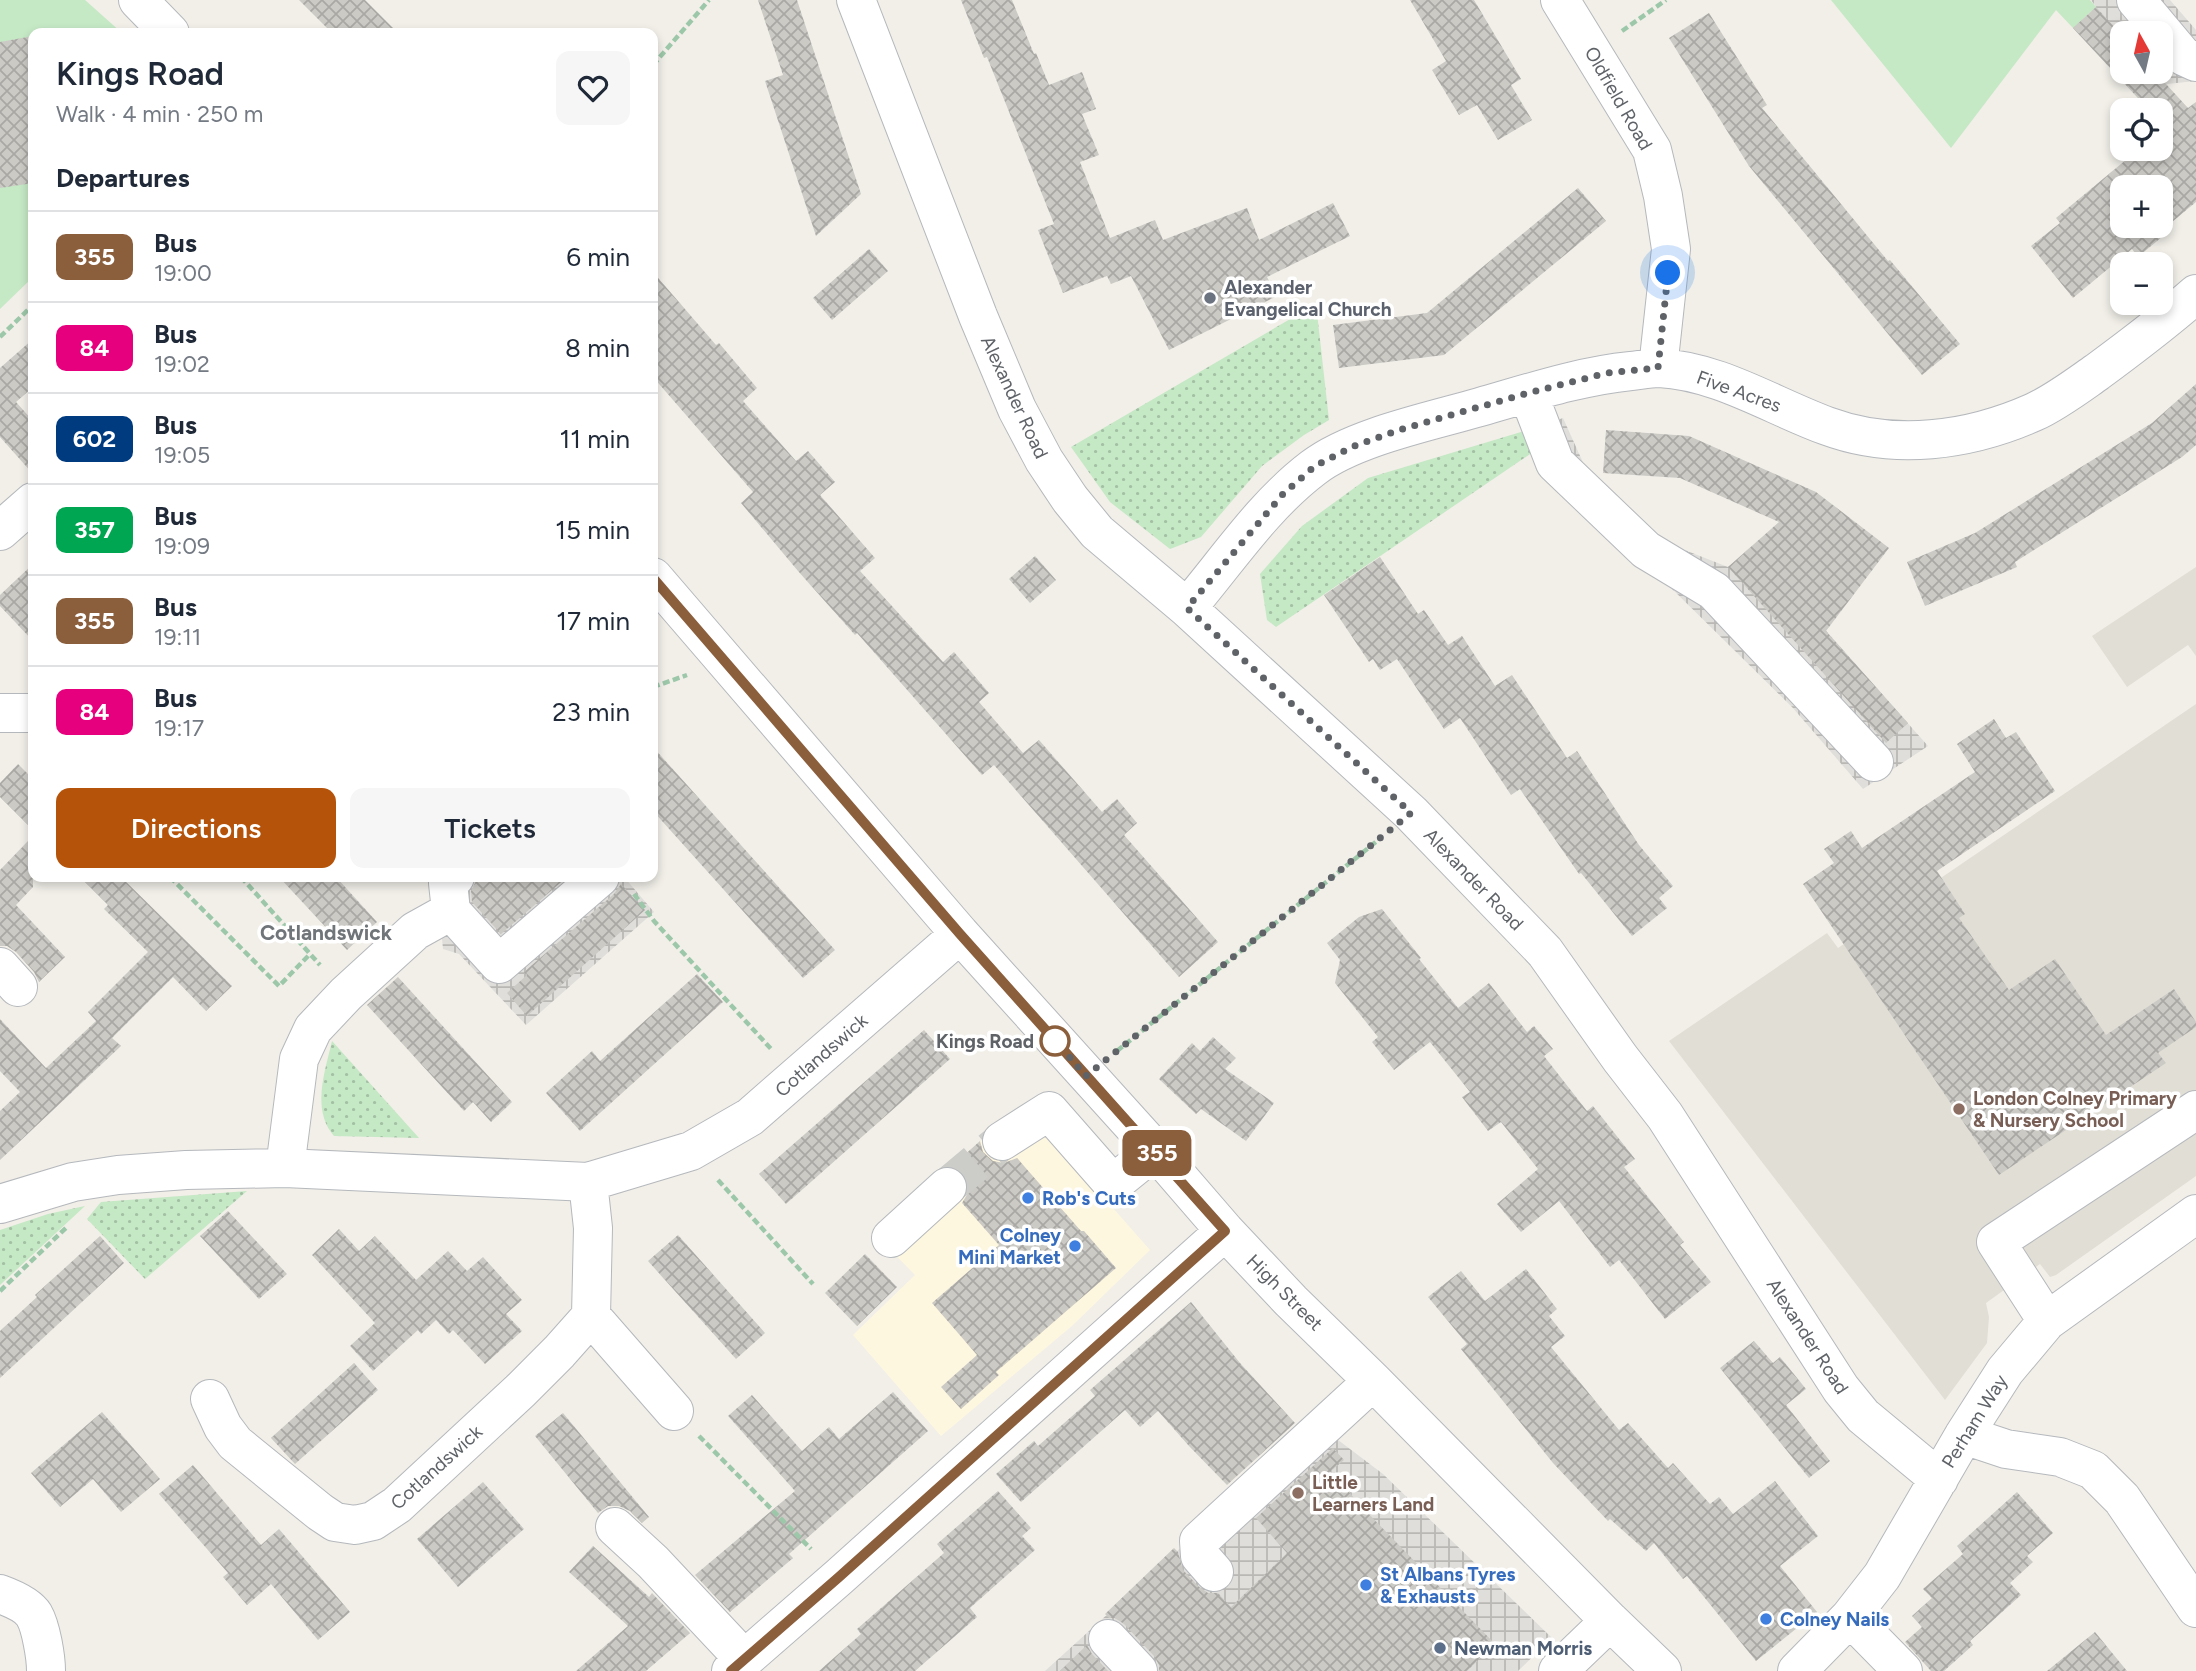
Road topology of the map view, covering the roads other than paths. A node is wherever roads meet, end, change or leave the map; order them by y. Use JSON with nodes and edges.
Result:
{"nodes":[{"id":1,"x":138,"y":0,"type":"edge"},
{"id":2,"x":856,"y":0,"type":"edge"},
{"id":3,"x":1560,"y":0,"type":"edge"},
{"id":4,"x":2136,"y":0,"type":"edge"},
{"id":5,"x":165,"y":28,"type":"edge"},
{"id":6,"x":2196,"y":62,"type":"edge"},
{"id":7,"x":2196,"y":294,"type":"edge"},
{"id":8,"x":1658,"y":368,"type":"junction"},
{"id":9,"x":1528,"y":393,"type":"junction"},
{"id":10,"x":28,"y":506,"type":"edge"},
{"id":11,"x":0,"y":531,"type":"edge"},
{"id":12,"x":658,"y":584,"type":"edge"},
{"id":13,"x":1187,"y":608,"type":"junction"},
{"id":14,"x":0,"y":713,"type":"edge"},
{"id":15,"x":28,"y":713,"type":"edge"},
{"id":16,"x":1874,"y":762,"type":"dead end"},
{"id":17,"x":612,"y":882,"type":"edge"},
{"id":18,"x":453,"y":894,"type":"edge"},
{"id":19,"x":960,"y":934,"type":"junction"},
{"id":20,"x":2196,"y":1110,"type":"edge"},
{"id":21,"x":1002,"y":1141,"type":"tunnel mouth"},
{"id":22,"x":1155,"y":1150,"type":"junction"},
{"id":23,"x":285,"y":1168,"type":"junction"},
{"id":24,"x":588,"y":1182,"type":"junction"},
{"id":25,"x":947,"y":1187,"type":"tunnel mouth"},
{"id":26,"x":0,"y":1204,"type":"edge"},
{"id":27,"x":2196,"y":1214,"type":"edge"},
{"id":28,"x":1225,"y":1231,"type":"junction"},
{"id":29,"x":891,"y":1238,"type":"dead end"},
{"id":30,"x":591,"y":1316,"type":"junction"},
{"id":31,"x":2046,"y":1321,"type":"junction"},
{"id":32,"x":1373,"y":1381,"type":"junction"},
{"id":33,"x":210,"y":1399,"type":"dead end"},
{"id":34,"x":674,"y":1411,"type":"road end"},
{"id":35,"x":1964,"y":1435,"type":"junction"},
{"id":36,"x":1939,"y":1479,"type":"junction"},
{"id":37,"x":615,"y":1527,"type":"dead end"},
{"id":38,"x":1214,"y":1572,"type":"dead end"},
{"id":39,"x":0,"y":1594,"type":"edge"},
{"id":40,"x":2196,"y":1608,"type":"edge"},
{"id":41,"x":1850,"y":1617,"type":"junction"},
{"id":42,"x":1610,"y":1621,"type":"junction"},
{"id":43,"x":1108,"y":1639,"type":"dead end"},
{"id":44,"x":738,"y":1665,"type":"edge"},
{"id":45,"x":46,"y":1671,"type":"edge"},
{"id":46,"x":1138,"y":1671,"type":"edge"},
{"id":47,"x":1558,"y":1671,"type":"edge"},
{"id":48,"x":1662,"y":1671,"type":"edge"},
{"id":49,"x":1797,"y":1671,"type":"edge"},
{"id":50,"x":1903,"y":1671,"type":"edge"}],
"edges":[{"from":1,"to":5,"type":"street"},
{"from":2,"to":13,"type":"street","name":"Alexander Road"},
{"from":3,"to":8,"type":"street","name":"Oldfield Road"},
{"from":4,"to":6,"type":"street"},
{"from":7,"to":8,"type":"street","name":"Five Acres"},
{"from":8,"to":9,"type":"street","name":"Five Acres"},
{"from":9,"to":13,"type":"street","name":"Five Acres"},
{"from":9,"to":16,"type":"street"},
{"from":10,"to":11,"type":"street"},
{"from":12,"to":19,"type":"street","name":"High Street"},
{"from":13,"to":36,"type":"street","name":"Alexander Road"},
{"from":14,"to":15,"type":"street"},
{"from":17,"to":18,"type":"street"},
{"from":18,"to":23,"type":"street"},
{"from":19,"to":22,"type":"street","name":"High Street"},
{"from":19,"to":24,"type":"street","name":"Cotlandswick"},
{"from":20,"to":31,"type":"street"},
{"from":21,"to":22,"type":"street"},
{"from":22,"to":28,"type":"street","name":"High Street"},
{"from":23,"to":24,"type":"street","name":"Cotlandswick"},
{"from":23,"to":26,"type":"street","name":"Cotlandswick"},
{"from":24,"to":30,"type":"street"},
{"from":25,"to":29,"type":"street"},
{"from":27,"to":31,"type":"street","name":"Perham Way"},
{"from":28,"to":32,"type":"street","name":"High Street"},
{"from":28,"to":44,"type":"street"},
{"from":30,"to":33,"type":"street","name":"Cotlandswick"},
{"from":30,"to":34,"type":"street"},
{"from":31,"to":35,"type":"street","name":"Perham Way"},
{"from":32,"to":38,"type":"street"},
{"from":32,"to":42,"type":"street","name":"High Street"},
{"from":35,"to":36,"type":"street","name":"Perham Way"},
{"from":35,"to":40,"type":"street"},
{"from":36,"to":41,"type":"street","name":"Perham Way"},
{"from":37,"to":44,"type":"street"},
{"from":39,"to":45,"type":"street"},
{"from":41,"to":49,"type":"street","name":"Perham Way"},
{"from":41,"to":50,"type":"street"},
{"from":42,"to":47,"type":"street"},
{"from":42,"to":48,"type":"street","name":"High Street"},
{"from":43,"to":46,"type":"street"}]}
